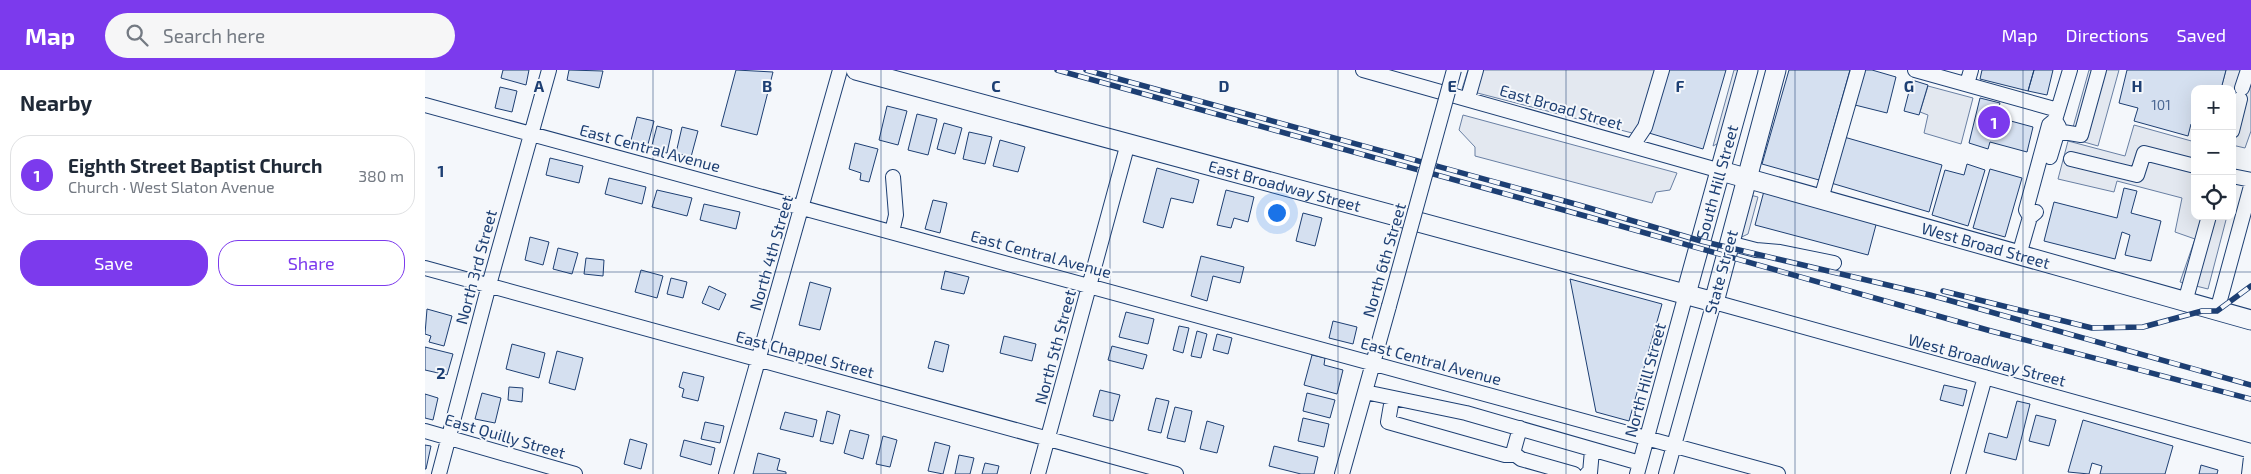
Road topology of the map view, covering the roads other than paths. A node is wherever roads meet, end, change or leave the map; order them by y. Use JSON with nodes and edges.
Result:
{"nodes":[{"id":1,"x":549,"y":70,"type":"edge"},
{"id":2,"x":840,"y":70,"type":"edge"},
{"id":3,"x":856,"y":70,"type":"edge"},
{"id":4,"x":1363,"y":70,"type":"edge"},
{"id":5,"x":1454,"y":70,"type":"edge"},
{"id":6,"x":1476,"y":70,"type":"edge"},
{"id":7,"x":1662,"y":70,"type":"edge"},
{"id":8,"x":1748,"y":70,"type":"edge"},
{"id":9,"x":1776,"y":70,"type":"edge"},
{"id":10,"x":1858,"y":70,"type":"edge"},
{"id":11,"x":1915,"y":70,"type":"edge"},
{"id":12,"x":1971,"y":70,"type":"edge"},
{"id":13,"x":2069,"y":70,"type":"edge"},
{"id":14,"x":2099,"y":70,"type":"edge"},
{"id":15,"x":2248,"y":70,"type":"edge"},
{"id":16,"x":1936,"y":73,"type":"edge"},
{"id":17,"x":1967,"y":84,"type":"junction"},
{"id":18,"x":1468,"y":98,"type":"junction"},
{"id":19,"x":425,"y":105,"type":"edge"},
{"id":20,"x":2057,"y":120,"type":"junction"},
{"id":21,"x":2232,"y":130,"type":"edge"},
{"id":22,"x":531,"y":134,"type":"junction"},
{"id":23,"x":1128,"y":143,"type":"junction"},
{"id":24,"x":1633,"y":145,"type":"junction"},
{"id":25,"x":2071,"y":159,"type":"dead end"},
{"id":26,"x":2191,"y":165,"type":"edge"},
{"id":27,"x":1721,"y":171,"type":"junction"},
{"id":28,"x":893,"y":177,"type":"dead end"},
{"id":29,"x":2236,"y":177,"type":"edge"},
{"id":30,"x":1747,"y":178,"type":"junction"},
{"id":31,"x":2251,"y":180,"type":"edge"},
{"id":32,"x":2251,"y":186,"type":"edge"},
{"id":33,"x":1821,"y":199,"type":"junction"},
{"id":34,"x":802,"y":207,"type":"junction"},
{"id":35,"x":2208,"y":220,"type":"edge"},
{"id":36,"x":893,"y":232,"type":"junction"},
{"id":37,"x":1729,"y":243,"type":"junction"},
{"id":38,"x":2019,"y":255,"type":"junction"},
{"id":39,"x":1834,"y":263,"type":"dead end"},
{"id":40,"x":425,"y":268,"type":"edge"},
{"id":41,"x":489,"y":285,"type":"junction"},
{"id":42,"x":1090,"y":285,"type":"junction"},
{"id":43,"x":1686,"y":294,"type":"junction"},
{"id":44,"x":1714,"y":302,"type":"junction"},
{"id":45,"x":2185,"y":302,"type":"junction"},
{"id":46,"x":2217,"y":311,"type":"junction"},
{"id":47,"x":2251,"y":320,"type":"edge"},
{"id":48,"x":758,"y":360,"type":"junction"},
{"id":49,"x":1373,"y":363,"type":"junction"},
{"id":50,"x":1985,"y":377,"type":"junction"},
{"id":51,"x":1365,"y":392,"type":"junction"},
{"id":52,"x":1392,"y":399,"type":"junction"},
{"id":53,"x":1520,"y":428,"type":"junction"},
{"id":54,"x":425,"y":431,"type":"edge"},
{"id":55,"x":448,"y":438,"type":"junction"},
{"id":56,"x":1048,"y":438,"type":"junction"},
{"id":57,"x":1647,"y":438,"type":"junction"},
{"id":58,"x":1674,"y":445,"type":"junction"},
{"id":59,"x":1592,"y":450,"type":"junction"},
{"id":60,"x":2251,"y":451,"type":"edge"},
{"id":61,"x":1516,"y":455,"type":"junction"},
{"id":62,"x":2251,"y":457,"type":"edge"},
{"id":63,"x":1639,"y":469,"type":"edge"},
{"id":64,"x":439,"y":474,"type":"edge"},
{"id":65,"x":575,"y":474,"type":"edge"},
{"id":66,"x":726,"y":474,"type":"edge"},
{"id":67,"x":1038,"y":474,"type":"edge"},
{"id":68,"x":1176,"y":474,"type":"edge"},
{"id":69,"x":1342,"y":474,"type":"edge"},
{"id":70,"x":1574,"y":474,"type":"edge"},
{"id":71,"x":1587,"y":474,"type":"edge"},
{"id":72,"x":1666,"y":474,"type":"edge"},
{"id":73,"x":1778,"y":474,"type":"edge"},
{"id":74,"x":1958,"y":474,"type":"edge"},
{"id":75,"x":2249,"y":474,"type":"edge"}],
"edges":[{"from":1,"to":22,"type":"street","name":"North 3rd Street"},
{"from":2,"to":34,"type":"street","name":"North 4th Street"},
{"from":3,"to":23,"type":"main road","name":"East Broadway Street"},
{"from":4,"to":18,"type":"street","name":"East Broad Street"},
{"from":5,"to":49,"type":"street","name":"North 6th Street","bridge":true},
{"from":6,"to":18,"type":"street"},
{"from":7,"to":24,"type":"street"},
{"from":8,"to":27,"type":"main road","name":"South Hill Street"},
{"from":9,"to":30,"type":"main road","name":"State Street"},
{"from":10,"to":33,"type":"street"},
{"from":11,"to":16,"type":"street"},
{"from":12,"to":17,"type":"street"},
{"from":13,"to":20,"type":"street"},
{"from":14,"to":20,"type":"street"},
{"from":15,"to":21,"type":"street"},
{"from":16,"to":17,"type":"street"},
{"from":17,"to":20,"type":"street"},
{"from":18,"to":24,"type":"street","name":"East Broad Street"},
{"from":19,"to":22,"type":"street","name":"East Central Avenue"},
{"from":20,"to":38,"type":"street"},
{"from":22,"to":34,"type":"street","name":"East Central Avenue"},
{"from":22,"to":41,"type":"street","name":"North 3rd Street"},
{"from":23,"to":42,"type":"street","name":"North 5th Street"},
{"from":23,"to":43,"type":"main road","name":"East Broadway Street"},
{"from":24,"to":27,"type":"street","name":"East Broad Street"},
{"from":25,"to":26,"type":"street"},
{"from":27,"to":30,"type":"main road","name":"West Broad Street"},
{"from":27,"to":43,"type":"main road","name":"South Hill Street"},
{"from":28,"to":36,"type":"street"},
{"from":29,"to":31,"type":"street"},
{"from":30,"to":33,"type":"main road","name":"West Broad Street"},
{"from":30,"to":37,"type":"main road","name":"State Street"},
{"from":32,"to":46,"type":"street"},
{"from":33,"to":38,"type":"main road","name":"West Broad Street"},
{"from":34,"to":36,"type":"street","name":"East Central Avenue"},
{"from":34,"to":48,"type":"street","name":"North 4th Street"},
{"from":35,"to":45,"type":"street"},
{"from":36,"to":42,"type":"street","name":"East Central Avenue"},
{"from":37,"to":39,"type":"street"},
{"from":37,"to":44,"type":"main road","name":"State Street"},
{"from":38,"to":45,"type":"main road","name":"West Broad Street"},
{"from":40,"to":41,"type":"street","name":"East Chappel Street"},
{"from":41,"to":48,"type":"street","name":"East Chappel Street"},
{"from":41,"to":55,"type":"street","name":"North 3rd Street"},
{"from":42,"to":49,"type":"street","name":"East Central Avenue"},
{"from":42,"to":56,"type":"street","name":"North 5th Street"},
{"from":43,"to":44,"type":"main road","name":"East Broadway Street"},
{"from":43,"to":57,"type":"street","name":"North Hill Street"},
{"from":44,"to":50,"type":"street","name":"West Broadway Street"},
{"from":44,"to":58,"type":"street","name":"State Street"},
{"from":45,"to":46,"type":"main road","name":"West Broad Street"},
{"from":46,"to":47,"type":"main road","name":"West Broad Street"},
{"from":48,"to":56,"type":"street","name":"East Chappel Street"},
{"from":48,"to":66,"type":"street","name":"North 4th Street"},
{"from":49,"to":51,"type":"street","name":"North 6th Street"},
{"from":49,"to":57,"type":"street","name":"East Central Avenue"},
{"from":50,"to":60,"type":"street","name":"West Broadway Street"},
{"from":50,"to":74,"type":"street"},
{"from":51,"to":52,"type":"street"},
{"from":51,"to":69,"type":"street","name":"North 6th Street"},
{"from":52,"to":53,"type":"street"},
{"from":52,"to":61,"type":"street"},
{"from":53,"to":59,"type":"street"},
{"from":53,"to":61,"type":"street"},
{"from":54,"to":55,"type":"street","name":"East Quilly Street"},
{"from":55,"to":64,"type":"street","name":"North 3rd Street"},
{"from":55,"to":65,"type":"street","name":"East Quilly Street"},
{"from":56,"to":67,"type":"street","name":"North 5th Street"},
{"from":56,"to":68,"type":"street","name":"East Chappel Street"},
{"from":57,"to":58,"type":"street","name":"East Central Avenue"},
{"from":57,"to":63,"type":"street","name":"North Hill Street"},
{"from":58,"to":72,"type":"street","name":"State Street"},
{"from":58,"to":73,"type":"street","name":"East Central Avenue"},
{"from":59,"to":63,"type":"street"},
{"from":59,"to":71,"type":"street"},
{"from":61,"to":70,"type":"street"},
{"from":62,"to":75,"type":"street"}]}
